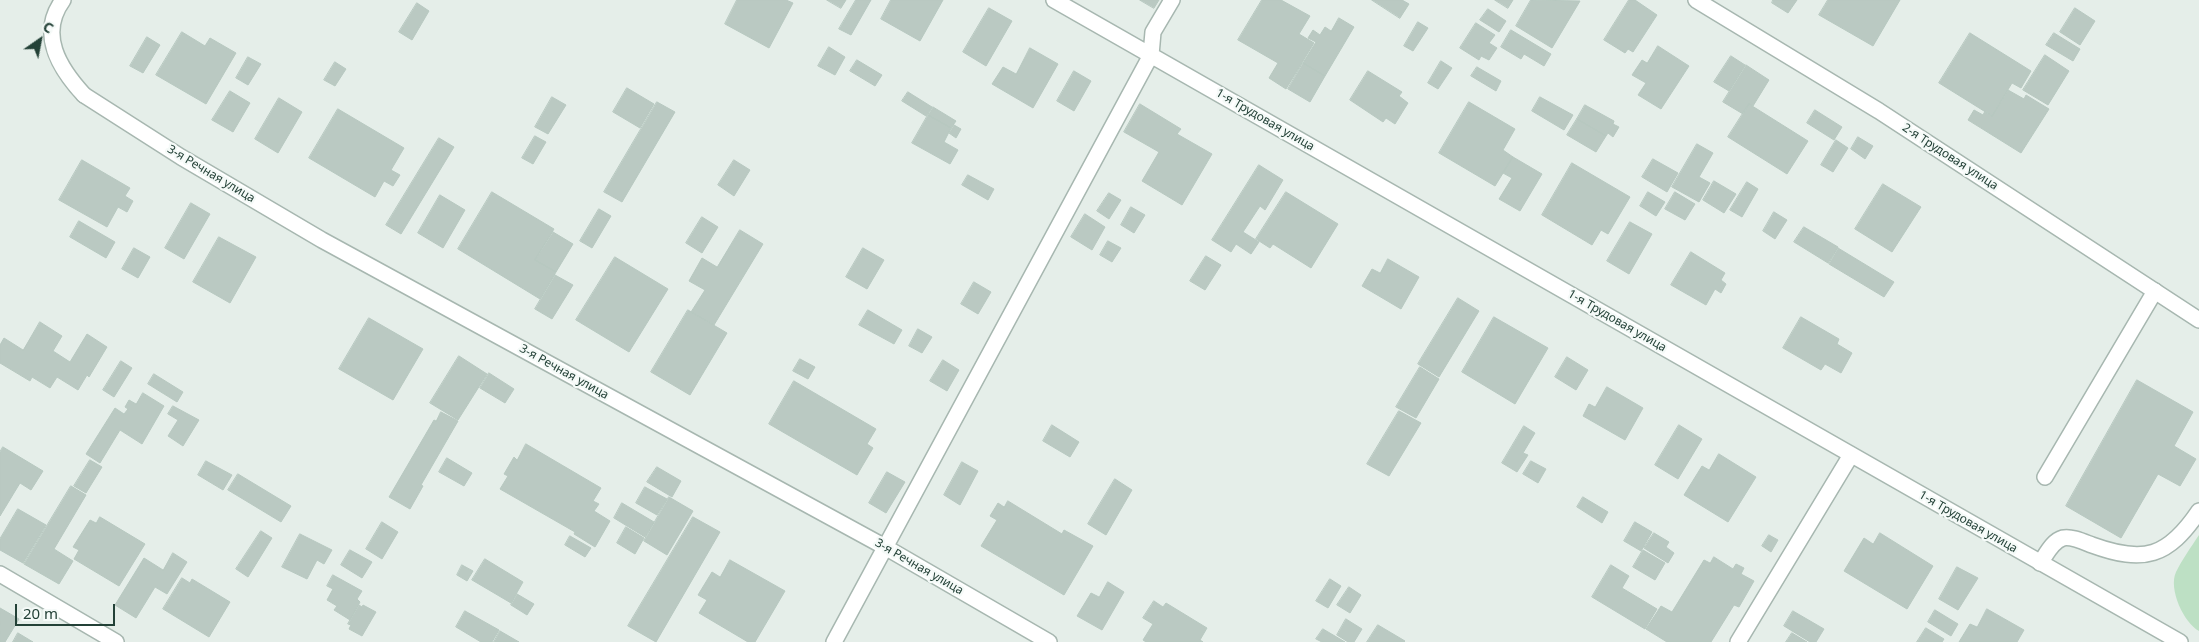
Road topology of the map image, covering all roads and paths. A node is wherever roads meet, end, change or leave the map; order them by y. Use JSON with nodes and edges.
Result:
{"nodes":[{"id":1,"x":63,"y":0,"type":"edge"},
{"id":2,"x":1054,"y":0,"type":"edge"},
{"id":3,"x":1172,"y":0,"type":"edge"},
{"id":4,"x":1696,"y":0,"type":"edge"},
{"id":5,"x":1151,"y":55,"type":"junction"},
{"id":6,"x":2155,"y":291,"type":"junction"},
{"id":7,"x":2199,"y":320,"type":"edge"},
{"id":8,"x":1851,"y":455,"type":"junction"},
{"id":9,"x":2045,"y":477,"type":"dead end"},
{"id":10,"x":2199,"y":511,"type":"edge"},
{"id":11,"x":885,"y":547,"type":"junction"},
{"id":12,"x":2040,"y":563,"type":"junction"},
{"id":13,"x":0,"y":574,"type":"edge"},
{"id":14,"x":116,"y":642,"type":"edge"},
{"id":15,"x":834,"y":642,"type":"edge"},
{"id":16,"x":1049,"y":642,"type":"edge"},
{"id":17,"x":1738,"y":642,"type":"edge"},
{"id":18,"x":2180,"y":642,"type":"edge"}],
"edges":[{"from":1,"to":11,"type":"street","name":"3-я Речная улица"},
{"from":2,"to":5,"type":"street","name":"1-я Трудовая улица"},
{"from":3,"to":5,"type":"street"},
{"from":4,"to":6,"type":"street","name":"2-я Трудовая улица"},
{"from":5,"to":8,"type":"street","name":"1-я Трудовая улица"},
{"from":5,"to":11,"type":"street"},
{"from":6,"to":7,"type":"street","name":"2-я Трудовая улица"},
{"from":6,"to":9,"type":"street"},
{"from":8,"to":12,"type":"street","name":"1-я Трудовая улица"},
{"from":8,"to":17,"type":"street"},
{"from":10,"to":12,"type":"street"},
{"from":11,"to":15,"type":"street"},
{"from":11,"to":16,"type":"street","name":"3-я Речная улица"},
{"from":12,"to":18,"type":"street","name":"1-я Трудовая улица"},
{"from":13,"to":14,"type":"street"}]}
